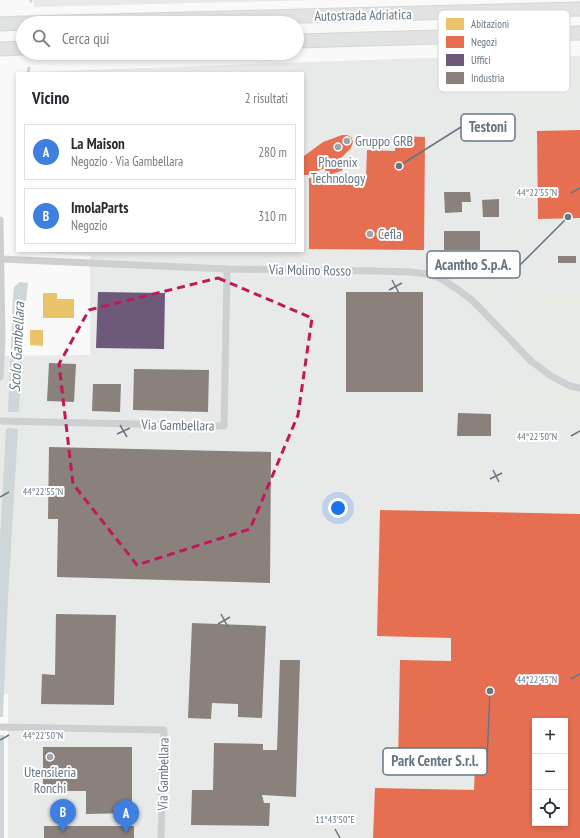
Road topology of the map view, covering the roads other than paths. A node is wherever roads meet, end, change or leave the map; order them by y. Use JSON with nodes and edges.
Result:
{"nodes":[{"id":1,"x":580,"y":9,"type":"edge"},
{"id":2,"x":540,"y":10,"type":"edge"},
{"id":3,"x":438,"y":13,"type":"edge"},
{"id":4,"x":302,"y":16,"type":"edge"},
{"id":5,"x":16,"y":23,"type":"edge"},
{"id":6,"x":0,"y":24,"type":"edge"},
{"id":7,"x":570,"y":33,"type":"edge"},
{"id":8,"x":580,"y":33,"type":"edge"},
{"id":9,"x":438,"y":37,"type":"edge"},
{"id":10,"x":304,"y":41,"type":"edge"},
{"id":11,"x":16,"y":48,"type":"edge"},
{"id":12,"x":0,"y":49,"type":"edge"},
{"id":13,"x":0,"y":220,"type":"edge"},
{"id":14,"x":1,"y":259,"type":"edge"},
{"id":15,"x":227,"y":269,"type":"junction"},
{"id":16,"x":0,"y":377,"type":"edge"},
{"id":17,"x":580,"y":388,"type":"edge"},
{"id":18,"x":0,"y":421,"type":"edge"},
{"id":19,"x":0,"y":727,"type":"edge"},
{"id":20,"x":161,"y":838,"type":"edge"}],
"edges":[{"from":1,"to":2,"type":"highway","name":"Autostrada Adriatica"},
{"from":3,"to":4,"type":"highway","name":"Autostrada Adriatica"},
{"from":5,"to":6,"type":"highway","name":"Autostrada Adriatica"},
{"from":7,"to":8,"type":"highway","name":"Autostrada Adriatica"},
{"from":9,"to":10,"type":"highway","name":"Autostrada Adriatica"},
{"from":11,"to":12,"type":"highway"},
{"from":13,"to":14,"type":"street"},
{"from":14,"to":15,"type":"street","name":"Via Molino Rosso"},
{"from":14,"to":16,"type":"street"},
{"from":15,"to":17,"type":"street","name":"Via Molino Rosso"},
{"from":15,"to":18,"type":"street","name":"Via Gambellara"},
{"from":19,"to":20,"type":"street","name":"Via Gambellara"}]}
